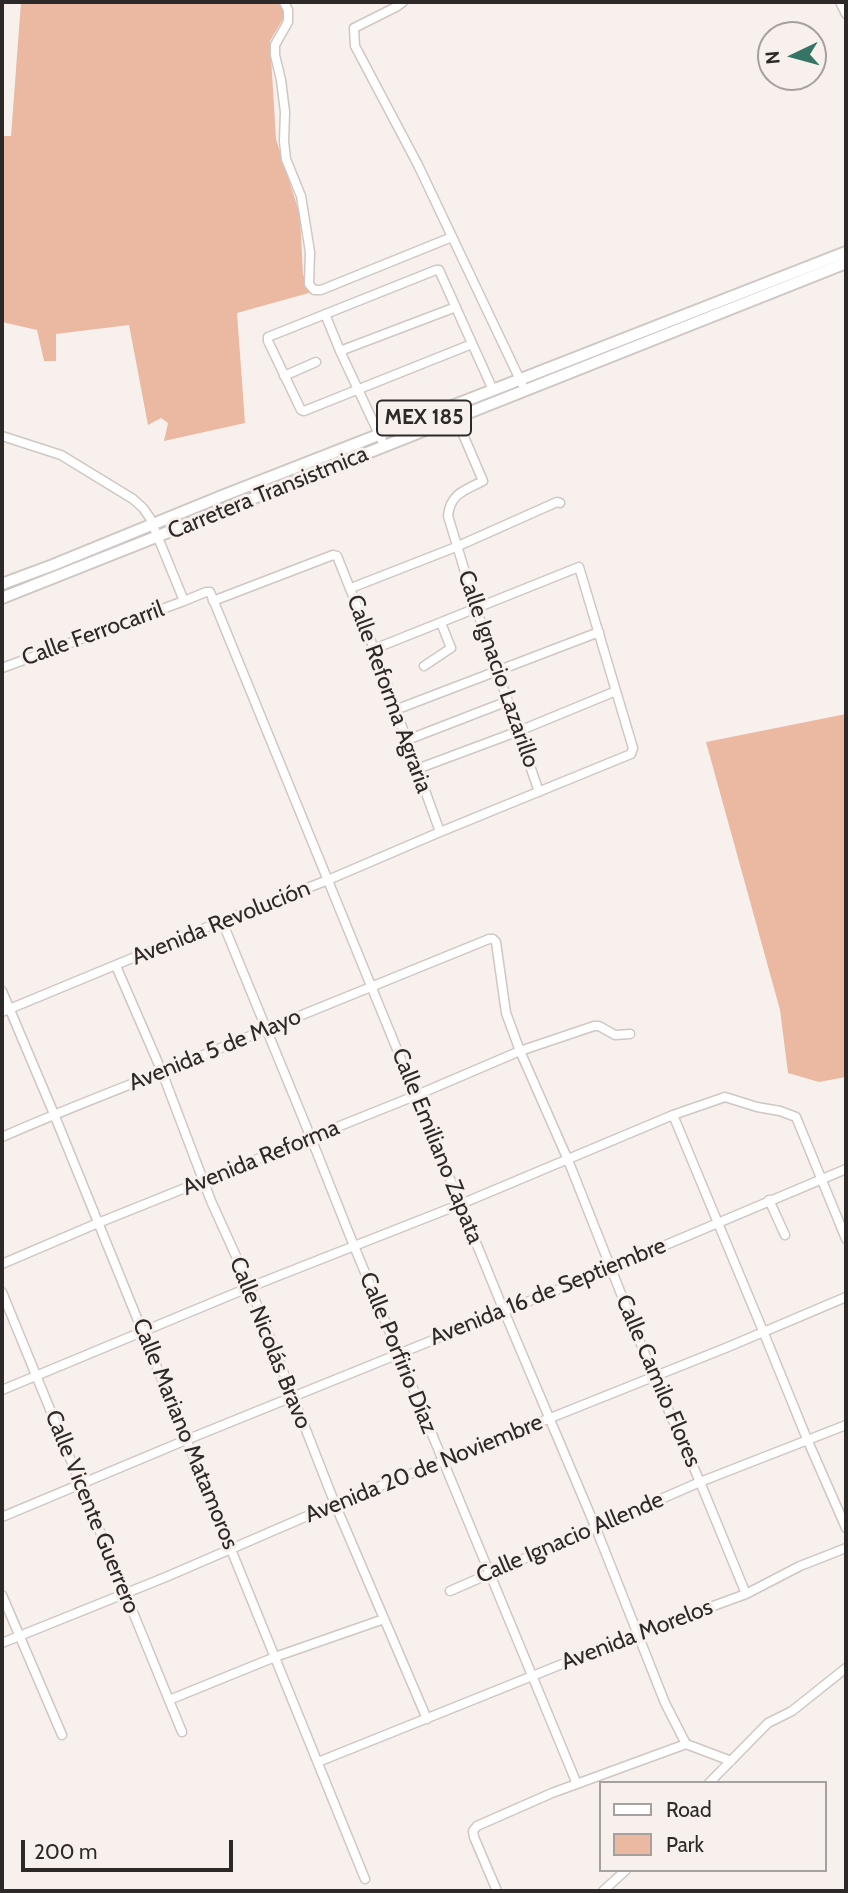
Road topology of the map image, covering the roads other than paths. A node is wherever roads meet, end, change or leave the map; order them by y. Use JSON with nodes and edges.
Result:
{"nodes":[{"id":1,"x":284,"y":2,"type":"edge"},
{"id":2,"x":403,"y":2,"type":"edge"},
{"id":3,"x":840,"y":2,"type":"edge"},
{"id":4,"x":846,"y":14,"type":"edge"},
{"id":5,"x":452,"y":237,"type":"junction"},
{"id":6,"x":846,"y":252,"type":"edge"},
{"id":7,"x":846,"y":263,"type":"edge"},
{"id":8,"x":456,"y":307,"type":"junction"},
{"id":9,"x":325,"y":314,"type":"junction"},
{"id":10,"x":472,"y":344,"type":"junction"},
{"id":11,"x":340,"y":351,"type":"junction"},
{"id":12,"x":316,"y":362,"type":"dead end"},
{"id":13,"x":284,"y":376,"type":"junction"},
{"id":14,"x":521,"y":382,"type":"junction"},
{"id":15,"x":492,"y":388,"type":"junction"},
{"id":16,"x":357,"y":390,"type":"junction"},
{"id":17,"x":460,"y":417,"type":"junction"},
{"id":18,"x":2,"y":436,"type":"edge"},
{"id":19,"x":379,"y":436,"type":"junction"},
{"id":20,"x":385,"y":447,"type":"junction"},
{"id":21,"x":222,"y":496,"type":"junction"},
{"id":22,"x":560,"y":503,"type":"dead end"},
{"id":23,"x":153,"y":524,"type":"junction"},
{"id":24,"x":159,"y":536,"type":"junction"},
{"id":25,"x":456,"y":547,"type":"junction"},
{"id":26,"x":99,"y":559,"type":"junction"},
{"id":27,"x":2,"y":584,"type":"edge"},
{"id":28,"x":351,"y":588,"type":"junction"},
{"id":29,"x":2,"y":598,"type":"edge"},
{"id":30,"x":184,"y":601,"type":"junction"},
{"id":31,"x":213,"y":601,"type":"junction"},
{"id":32,"x":476,"y":608,"type":"junction"},
{"id":33,"x":441,"y":623,"type":"junction"},
{"id":34,"x":599,"y":632,"type":"junction"},
{"id":35,"x":374,"y":649,"type":"junction"},
{"id":36,"x":424,"y":666,"type":"dead end"},
{"id":37,"x":2,"y":668,"type":"edge"},
{"id":38,"x":497,"y":670,"type":"junction"},
{"id":39,"x":616,"y":691,"type":"junction"},
{"id":40,"x":508,"y":701,"type":"junction"},
{"id":41,"x":395,"y":710,"type":"junction"},
{"id":42,"x":519,"y":731,"type":"junction"},
{"id":43,"x":407,"y":740,"type":"junction"},
{"id":44,"x":417,"y":769,"type":"junction"},
{"id":45,"x":540,"y":792,"type":"junction"},
{"id":46,"x":440,"y":832,"type":"junction"},
{"id":47,"x":328,"y":880,"type":"junction"},
{"id":48,"x":222,"y":922,"type":"junction"},
{"id":49,"x":116,"y":966,"type":"junction"},
{"id":50,"x":371,"y":988,"type":"junction"},
{"id":51,"x":2,"y":990,"type":"edge"},
{"id":52,"x":6,"y":1010,"type":"edge"},
{"id":53,"x":506,"y":1013,"type":"joint"},
{"id":54,"x":265,"y":1029,"type":"junction"},
{"id":55,"x":630,"y":1034,"type":"dead end"},
{"id":56,"x":520,"y":1051,"type":"junction"},
{"id":57,"x":162,"y":1072,"type":"junction"},
{"id":58,"x":417,"y":1096,"type":"junction"},
{"id":59,"x":54,"y":1114,"type":"junction"},
{"id":60,"x":673,"y":1115,"type":"junction"},
{"id":61,"x":2,"y":1137,"type":"edge"},
{"id":62,"x":311,"y":1138,"type":"junction"},
{"id":63,"x":568,"y":1160,"type":"junction"},
{"id":64,"x":846,"y":1169,"type":"edge"},
{"id":65,"x":822,"y":1178,"type":"junction"},
{"id":66,"x":203,"y":1181,"type":"junction"},
{"id":67,"x":769,"y":1200,"type":"junction"},
{"id":68,"x":461,"y":1204,"type":"junction"},
{"id":69,"x":98,"y":1223,"type":"junction"},
{"id":70,"x":718,"y":1223,"type":"junction"},
{"id":71,"x":785,"y":1235,"type":"dead end"},
{"id":72,"x":846,"y":1239,"type":"edge"},
{"id":73,"x":354,"y":1246,"type":"junction"},
{"id":74,"x":2,"y":1264,"type":"edge"},
{"id":75,"x":611,"y":1268,"type":"junction"},
{"id":76,"x":250,"y":1287,"type":"junction"},
{"id":77,"x":2,"y":1292,"type":"edge"},
{"id":78,"x":846,"y":1297,"type":"edge"},
{"id":79,"x":504,"y":1311,"type":"junction"},
{"id":80,"x":764,"y":1331,"type":"junction"},
{"id":81,"x":143,"y":1332,"type":"junction"},
{"id":82,"x":399,"y":1354,"type":"junction"},
{"id":83,"x":37,"y":1376,"type":"junction"},
{"id":84,"x":654,"y":1377,"type":"junction"},
{"id":85,"x":2,"y":1390,"type":"edge"},
{"id":86,"x":293,"y":1398,"type":"junction"},
{"id":87,"x":550,"y":1418,"type":"junction"},
{"id":88,"x":846,"y":1425,"type":"edge"},
{"id":89,"x":807,"y":1439,"type":"junction"},
{"id":90,"x":186,"y":1440,"type":"junction"},
{"id":91,"x":443,"y":1461,"type":"junction"},
{"id":92,"x":701,"y":1482,"type":"junction"},
{"id":93,"x":79,"y":1485,"type":"junction"},
{"id":94,"x":335,"y":1504,"type":"junction"},
{"id":95,"x":2,"y":1517,"type":"edge"},
{"id":96,"x":595,"y":1527,"type":"junction"},
{"id":97,"x":846,"y":1528,"type":"edge"},
{"id":98,"x":232,"y":1548,"type":"junction"},
{"id":99,"x":846,"y":1548,"type":"edge"},
{"id":100,"x":489,"y":1572,"type":"junction"},
{"id":101,"x":450,"y":1591,"type":"dead end"},
{"id":102,"x":124,"y":1593,"type":"junction"},
{"id":103,"x":746,"y":1594,"type":"junction"},
{"id":104,"x":2,"y":1595,"type":"edge"},
{"id":105,"x":384,"y":1619,"type":"junction"},
{"id":106,"x":637,"y":1634,"type":"junction"},
{"id":107,"x":19,"y":1636,"type":"junction"},
{"id":108,"x":2,"y":1643,"type":"edge"},
{"id":109,"x":275,"y":1657,"type":"junction"},
{"id":110,"x":846,"y":1668,"type":"edge"},
{"id":111,"x":531,"y":1677,"type":"junction"},
{"id":112,"x":169,"y":1700,"type":"junction"},
{"id":113,"x":426,"y":1719,"type":"junction"},
{"id":114,"x":182,"y":1732,"type":"dead end"},
{"id":115,"x":62,"y":1735,"type":"dead end"},
{"id":116,"x":686,"y":1744,"type":"junction"},
{"id":117,"x":731,"y":1761,"type":"junction"},
{"id":118,"x":318,"y":1762,"type":"junction"},
{"id":119,"x":711,"y":1781,"type":"edge"},
{"id":120,"x":577,"y":1784,"type":"junction"},
{"id":121,"x":624,"y":1872,"type":"edge"},
{"id":122,"x":365,"y":1879,"type":"dead end"},
{"id":123,"x":497,"y":1891,"type":"edge"},
{"id":124,"x":603,"y":1891,"type":"edge"}],
"edges":[{"from":1,"to":5,"type":"street"},
{"from":2,"to":5,"type":"street"},
{"from":3,"to":4,"type":"street"},
{"from":5,"to":14,"type":"street"},
{"from":6,"to":14,"type":"main road","name":"Carretera Transistmica","number":"MEX 185"},
{"from":7,"to":14,"type":"main road","name":"Carretera Transistmica","number":"MEX 185"},
{"from":8,"to":9,"type":"street"},
{"from":8,"to":10,"type":"street"},
{"from":8,"to":11,"type":"street"},
{"from":9,"to":11,"type":"street"},
{"from":9,"to":13,"type":"street"},
{"from":10,"to":15,"type":"street"},
{"from":10,"to":16,"type":"street"},
{"from":11,"to":16,"type":"street"},
{"from":12,"to":13,"type":"street"},
{"from":13,"to":16,"type":"street"},
{"from":14,"to":15,"type":"main road","name":"Carretera Transistmica","number":"MEX 185"},
{"from":14,"to":17,"type":"main road","name":"Carretera Transistmica"},
{"from":15,"to":19,"type":"main road","name":"Carretera Transistmica","number":"MEX 185"},
{"from":16,"to":19,"type":"street"},
{"from":17,"to":20,"type":"main road","name":"Carretera Transistmica","number":"MEX 185"},
{"from":17,"to":25,"type":"street","name":"Calle Ignacio Lazarillo"},
{"from":18,"to":23,"type":"street"},
{"from":19,"to":20,"type":"street"},
{"from":19,"to":21,"type":"main road","name":"Carretera Transistmica","number":"MEX 185"},
{"from":20,"to":24,"type":"main road","name":"Carretera Transistmica","number":"MEX 185"},
{"from":21,"to":23,"type":"main road","name":"Carretera Transistmica","number":"MEX 185"},
{"from":21,"to":24,"type":"main road"},
{"from":22,"to":25,"type":"street"},
{"from":23,"to":24,"type":"street"},
{"from":23,"to":26,"type":"main road"},
{"from":23,"to":27,"type":"main road","name":"Carretera Transistmica","number":"MEX 185"},
{"from":24,"to":26,"type":"main road","name":"Carretera Transistmica","number":"MEX 185"},
{"from":24,"to":30,"type":"street"},
{"from":25,"to":28,"type":"street"},
{"from":25,"to":32,"type":"street","name":"Calle Ignacio Lazarillo"},
{"from":26,"to":29,"type":"main road","name":"Carretera Transistmica","number":"MEX 185"},
{"from":28,"to":31,"type":"street","name":"Calle Reforma Agraria"},
{"from":28,"to":35,"type":"street","name":"Calle Reforma Agraria"},
{"from":30,"to":31,"type":"street"},
{"from":30,"to":37,"type":"street","name":"Calle Ferrocarril"},
{"from":31,"to":47,"type":"street","name":"Calle Emiliano Zapata"},
{"from":32,"to":33,"type":"street"},
{"from":32,"to":34,"type":"street"},
{"from":32,"to":38,"type":"street","name":"Calle Ignacio Lazarillo"},
{"from":33,"to":35,"type":"street"},
{"from":33,"to":36,"type":"street"},
{"from":34,"to":38,"type":"street"},
{"from":34,"to":39,"type":"street"},
{"from":35,"to":41,"type":"street","name":"Calle Reforma Agraria"},
{"from":38,"to":40,"type":"street","name":"Calle Ignacio Lazarillo"},
{"from":38,"to":41,"type":"street"},
{"from":39,"to":42,"type":"street"},
{"from":39,"to":45,"type":"street","name":"Avenida Revolución"},
{"from":40,"to":42,"type":"street","name":"Calle Ignacio Lazarillo"},
{"from":40,"to":43,"type":"street"},
{"from":41,"to":43,"type":"street","name":"Calle Reforma Agraria"},
{"from":42,"to":44,"type":"street"},
{"from":42,"to":45,"type":"street","name":"Calle Ignacio Lazarillo"},
{"from":43,"to":44,"type":"street","name":"Calle Reforma Agraria"},
{"from":44,"to":46,"type":"street","name":"Calle Reforma Agraria"},
{"from":45,"to":46,"type":"street","name":"Avenida Revolución"},
{"from":46,"to":47,"type":"street","name":"Avenida Revolución"},
{"from":47,"to":48,"type":"street","name":"Avenida Revolución"},
{"from":47,"to":50,"type":"street","name":"Calle Emiliano Zapata"},
{"from":48,"to":49,"type":"street","name":"Avenida Revolución"},
{"from":48,"to":54,"type":"street","name":"Calle Porfirio Díaz"},
{"from":49,"to":52,"type":"street","name":"Avenida Revolución"},
{"from":49,"to":57,"type":"street","name":"Calle Nicolás Bravo"},
{"from":50,"to":53,"type":"street","name":"Avenida 5 de Mayo"},
{"from":50,"to":54,"type":"street","name":"Avenida 5 de Mayo"},
{"from":50,"to":58,"type":"street","name":"Calle Emiliano Zapata"},
{"from":51,"to":52,"type":"street","name":"Calle Mariano Matamoros"},
{"from":52,"to":59,"type":"street","name":"Calle Mariano Matamoros"},
{"from":53,"to":56,"type":"street","name":"Calle Camilo Flores"},
{"from":54,"to":57,"type":"street","name":"Avenida 5 de Mayo"},
{"from":54,"to":62,"type":"street","name":"Calle Porfirio Díaz"},
{"from":55,"to":56,"type":"street","name":"Avenida Reforma"},
{"from":56,"to":58,"type":"street","name":"Avenida Reforma"},
{"from":56,"to":63,"type":"street","name":"Calle Camilo Flores"},
{"from":57,"to":59,"type":"street","name":"Avenida 5 de Mayo"},
{"from":57,"to":66,"type":"street","name":"Calle Nicolás Bravo"},
{"from":58,"to":62,"type":"street","name":"Avenida Reforma"},
{"from":58,"to":68,"type":"street","name":"Calle Emiliano Zapata"},
{"from":59,"to":61,"type":"street","name":"Avenida 5 de Mayo"},
{"from":59,"to":69,"type":"street","name":"Calle Mariano Matamoros"},
{"from":60,"to":63,"type":"street"},
{"from":60,"to":65,"type":"street"},
{"from":60,"to":70,"type":"street"},
{"from":62,"to":66,"type":"street","name":"Avenida Reforma"},
{"from":62,"to":73,"type":"street","name":"Calle Porfirio Díaz"},
{"from":63,"to":68,"type":"street"},
{"from":63,"to":75,"type":"street","name":"Calle Camilo Flores"},
{"from":64,"to":65,"type":"street","name":"Avenida 16 de Septiembre"},
{"from":65,"to":67,"type":"street","name":"Avenida 16 de Septiembre"},
{"from":65,"to":72,"type":"street"},
{"from":66,"to":69,"type":"street","name":"Avenida Reforma"},
{"from":66,"to":76,"type":"street","name":"Calle Nicolás Bravo"},
{"from":67,"to":70,"type":"street","name":"Avenida 16 de Septiembre"},
{"from":67,"to":71,"type":"street"},
{"from":68,"to":73,"type":"street"},
{"from":68,"to":79,"type":"street","name":"Calle Emiliano Zapata"},
{"from":69,"to":74,"type":"street","name":"Avenida Reforma"},
{"from":69,"to":81,"type":"street","name":"Calle Mariano Matamoros"},
{"from":70,"to":75,"type":"street","name":"Avenida 16 de Septiembre"},
{"from":70,"to":80,"type":"street"},
{"from":73,"to":76,"type":"street"},
{"from":73,"to":82,"type":"street","name":"Calle Porfirio Díaz"},
{"from":75,"to":79,"type":"street","name":"Avenida 16 de Septiembre"},
{"from":75,"to":84,"type":"street","name":"Calle Camilo Flores"},
{"from":76,"to":81,"type":"street"},
{"from":76,"to":86,"type":"street","name":"Calle Nicolás Bravo"},
{"from":77,"to":83,"type":"street","name":"Calle Vicente Guerrero"},
{"from":78,"to":80,"type":"street","name":"Avenida 20 de Noviembre"},
{"from":79,"to":82,"type":"street","name":"Avenida 16 de Septiembre"},
{"from":79,"to":87,"type":"street","name":"Calle Emiliano Zapata"},
{"from":80,"to":84,"type":"street","name":"Avenida 20 de Noviembre"},
{"from":80,"to":89,"type":"street"},
{"from":81,"to":83,"type":"street"},
{"from":81,"to":90,"type":"street","name":"Calle Mariano Matamoros"},
{"from":82,"to":86,"type":"street","name":"Avenida 16 de Septiembre"},
{"from":82,"to":91,"type":"street","name":"Calle Porfirio Díaz"},
{"from":83,"to":85,"type":"street"},
{"from":83,"to":93,"type":"street","name":"Calle Vicente Guerrero"},
{"from":84,"to":87,"type":"street","name":"Avenida 20 de Noviembre"},
{"from":84,"to":92,"type":"street","name":"Calle Camilo Flores"},
{"from":86,"to":90,"type":"street","name":"Avenida 16 de Septiembre"},
{"from":86,"to":94,"type":"street","name":"Calle Nicolás Bravo"},
{"from":87,"to":91,"type":"street","name":"Avenida 20 de Noviembre"},
{"from":87,"to":96,"type":"street","name":"Calle Emiliano Zapata"},
{"from":88,"to":89,"type":"street","name":"Calle Ignacio Allende"},
{"from":89,"to":92,"type":"street","name":"Calle Ignacio Allende"},
{"from":89,"to":97,"type":"street"},
{"from":90,"to":93,"type":"street","name":"Avenida 16 de Septiembre"},
{"from":90,"to":98,"type":"street","name":"Calle Mariano Matamoros"},
{"from":91,"to":94,"type":"street","name":"Avenida 20 de Noviembre"},
{"from":91,"to":100,"type":"street","name":"Calle Porfirio Díaz"},
{"from":92,"to":96,"type":"street","name":"Calle Ignacio Allende"},
{"from":92,"to":103,"type":"street","name":"Calle Camilo Flores"},
{"from":93,"to":95,"type":"street","name":"Avenida 16 de Septiembre"},
{"from":93,"to":102,"type":"street","name":"Calle Vicente Guerrero"},
{"from":94,"to":98,"type":"street","name":"Avenida 20 de Noviembre"},
{"from":94,"to":105,"type":"street","name":"Calle Nicolás Bravo"},
{"from":96,"to":100,"type":"street","name":"Calle Ignacio Allende"},
{"from":96,"to":106,"type":"street","name":"Calle Emiliano Zapata"},
{"from":98,"to":102,"type":"street","name":"Avenida 20 de Noviembre"},
{"from":98,"to":109,"type":"street","name":"Calle Mariano Matamoros"},
{"from":99,"to":103,"type":"street","name":"Avenida Morelos"},
{"from":100,"to":101,"type":"street","name":"Calle Ignacio Allende"},
{"from":100,"to":111,"type":"street","name":"Calle Porfirio Díaz"},
{"from":102,"to":107,"type":"street","name":"Avenida 20 de Noviembre"},
{"from":102,"to":112,"type":"street","name":"Calle Vicente Guerrero"},
{"from":103,"to":106,"type":"street","name":"Avenida Morelos"},
{"from":104,"to":107,"type":"street"},
{"from":105,"to":109,"type":"street"},
{"from":105,"to":113,"type":"street","name":"Calle Nicolás Bravo"},
{"from":106,"to":111,"type":"street","name":"Avenida Morelos"},
{"from":106,"to":116,"type":"street","name":"Calle Emiliano Zapata"},
{"from":107,"to":108,"type":"street","name":"Avenida 20 de Noviembre"},
{"from":107,"to":115,"type":"street"},
{"from":109,"to":112,"type":"street"},
{"from":109,"to":118,"type":"street","name":"Calle Mariano Matamoros"},
{"from":110,"to":117,"type":"street"},
{"from":111,"to":113,"type":"street","name":"Avenida Morelos"},
{"from":111,"to":120,"type":"street","name":"Calle Porfirio Díaz"},
{"from":112,"to":114,"type":"street","name":"Calle Vicente Guerrero"},
{"from":113,"to":118,"type":"street","name":"Avenida Morelos"},
{"from":116,"to":117,"type":"street"},
{"from":116,"to":120,"type":"street"},
{"from":117,"to":119,"type":"street"},
{"from":118,"to":122,"type":"street","name":"Calle Mariano Matamoros"},
{"from":120,"to":123,"type":"street"},
{"from":121,"to":124,"type":"street"}]}
